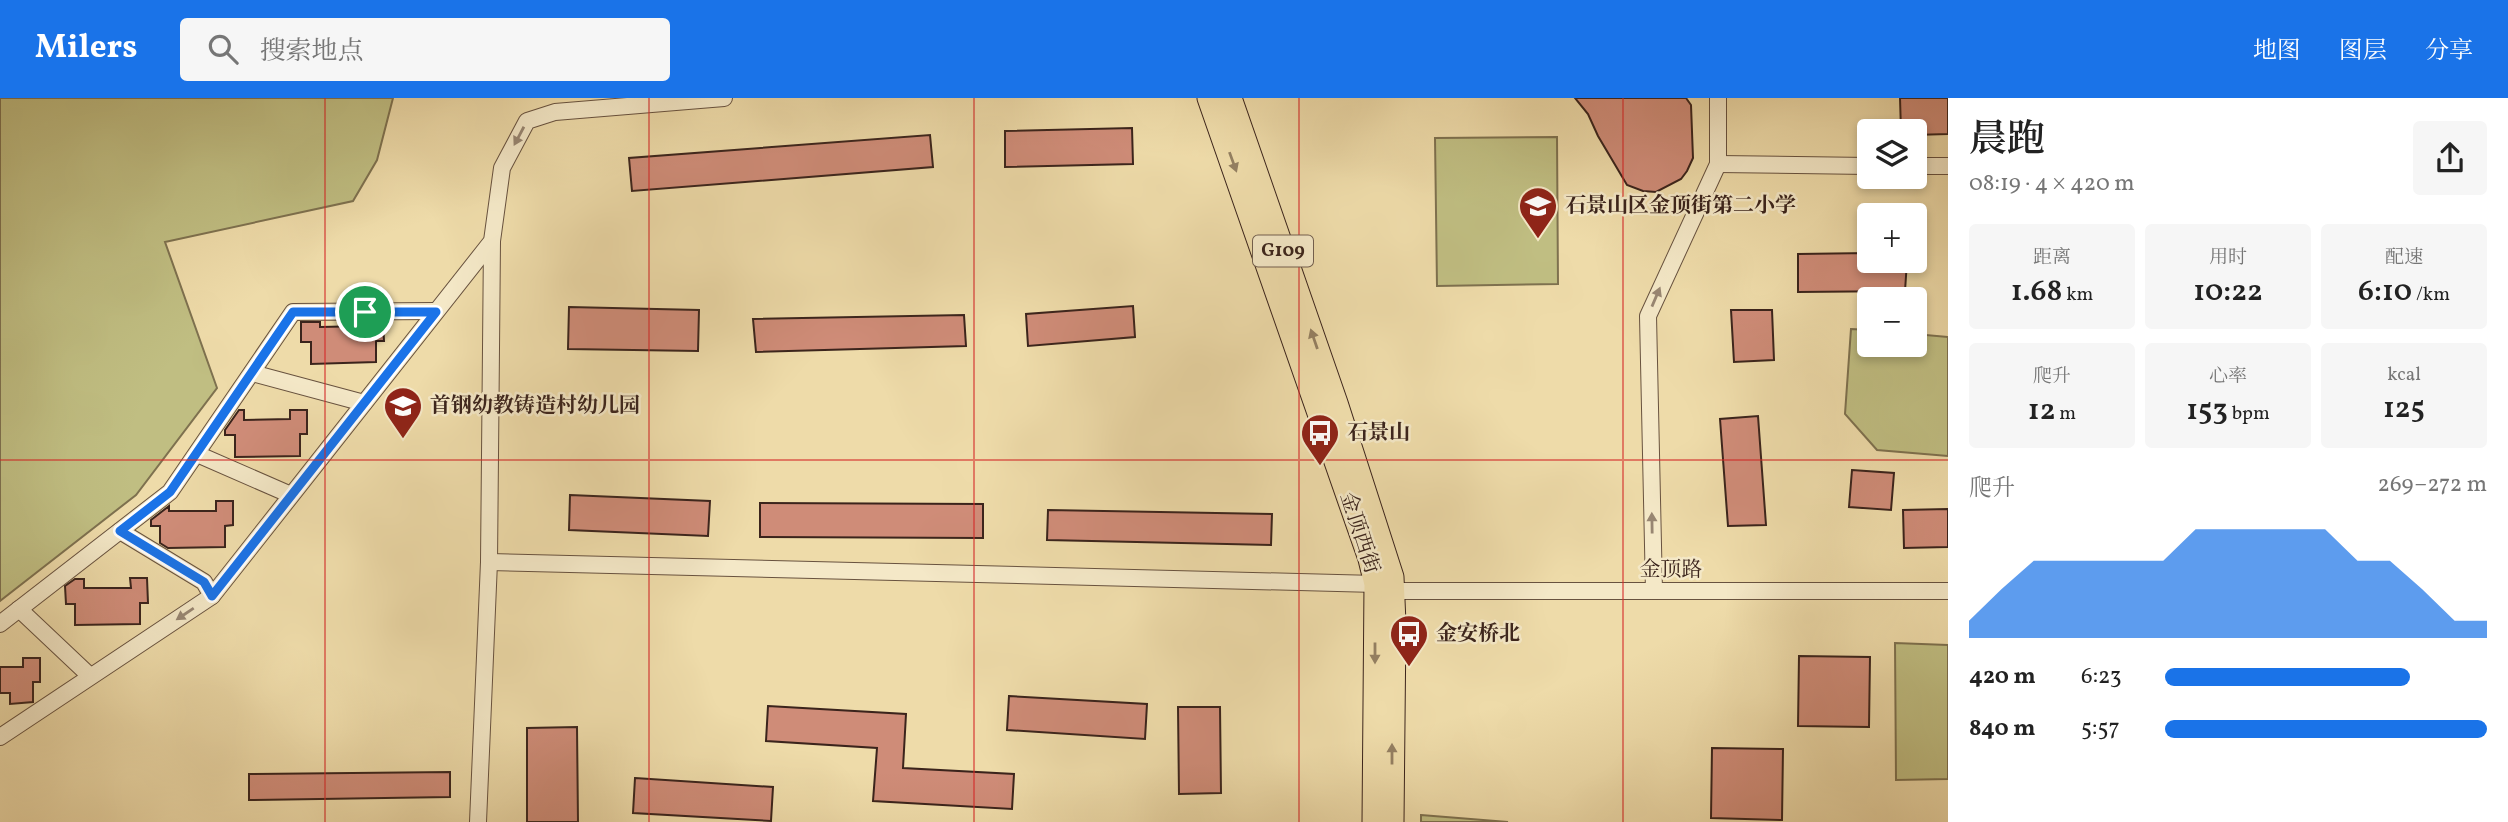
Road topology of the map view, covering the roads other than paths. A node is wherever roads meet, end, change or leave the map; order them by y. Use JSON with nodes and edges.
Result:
{"nodes":[{"id":1,"x":724,"y":98,"type":"edge"},
{"id":2,"x":1209,"y":98,"type":"edge"},
{"id":3,"x":1230,"y":98,"type":"edge"},
{"id":4,"x":1718,"y":98,"type":"edge"},
{"id":5,"x":1718,"y":164,"type":"junction"},
{"id":6,"x":1857,"y":166,"type":"edge"},
{"id":7,"x":1927,"y":166,"type":"edge"},
{"id":8,"x":1948,"y":166,"type":"edge"},
{"id":9,"x":492,"y":241,"type":"junction"},
{"id":10,"x":436,"y":312,"type":"junction"},
{"id":11,"x":252,"y":373,"type":"junction"},
{"id":12,"x":364,"y":403,"type":"junction"},
{"id":13,"x":197,"y":454,"type":"junction"},
{"id":14,"x":291,"y":495,"type":"junction"},
{"id":15,"x":120,"y":531,"type":"junction"},
{"id":16,"x":489,"y":562,"type":"junction"},
{"id":17,"x":1385,"y":588,"type":"junction"},
{"id":18,"x":1654,"y":591,"type":"junction"},
{"id":19,"x":1948,"y":591,"type":"edge"},
{"id":20,"x":212,"y":596,"type":"junction"},
{"id":21,"x":19,"y":609,"type":"junction"},
{"id":22,"x":0,"y":624,"type":"edge"},
{"id":23,"x":90,"y":677,"type":"junction"},
{"id":24,"x":0,"y":737,"type":"edge"},
{"id":25,"x":478,"y":822,"type":"edge"},
{"id":26,"x":1374,"y":822,"type":"edge"},
{"id":27,"x":1392,"y":822,"type":"edge"}],
"edges":[{"from":1,"to":9,"type":"street","one_way":true},
{"from":2,"to":17,"type":"highway","name":"金顶西街","number":"G109","one_way":true},
{"from":17,"to":3,"type":"highway","name":"金顶西街","number":"G109","one_way":true},
{"from":4,"to":5,"type":"street"},
{"from":5,"to":6,"type":"street"},
{"from":18,"to":5,"type":"street","one_way":true},
{"from":7,"to":8,"type":"street"},
{"from":9,"to":10,"type":"street"},
{"from":9,"to":16,"type":"street"},
{"from":10,"to":11,"type":"street"},
{"from":10,"to":12,"type":"street"},
{"from":11,"to":12,"type":"street"},
{"from":11,"to":13,"type":"street"},
{"from":12,"to":14,"type":"street"},
{"from":13,"to":14,"type":"street"},
{"from":13,"to":15,"type":"street"},
{"from":14,"to":20,"type":"street"},
{"from":15,"to":20,"type":"street"},
{"from":15,"to":21,"type":"street"},
{"from":16,"to":17,"type":"street","name":"金顶路"},
{"from":16,"to":25,"type":"street"},
{"from":17,"to":18,"type":"street","name":"金顶路"},
{"from":17,"to":26,"type":"highway","name":"金顶西街","number":"G109","one_way":true},
{"from":27,"to":17,"type":"highway","name":"金顶西街","number":"G109","one_way":true},
{"from":18,"to":19,"type":"street","name":"金顶路"},
{"from":20,"to":23,"type":"street","one_way":true},
{"from":21,"to":22,"type":"street"},
{"from":21,"to":23,"type":"street"},
{"from":23,"to":24,"type":"street"}]}
